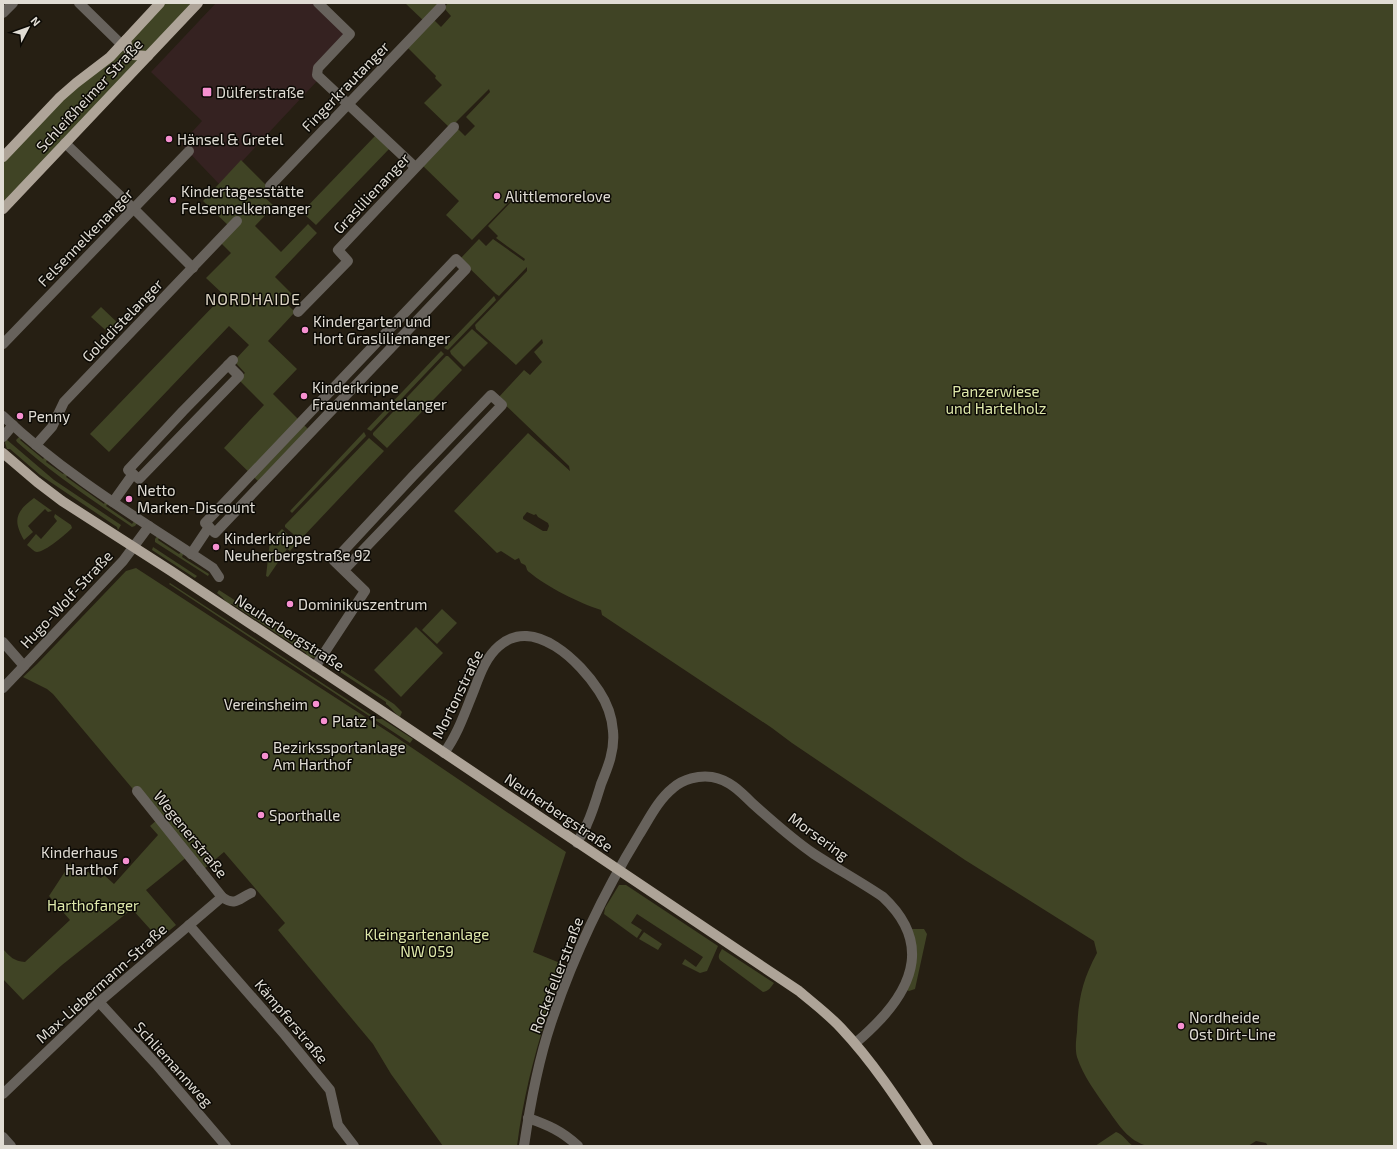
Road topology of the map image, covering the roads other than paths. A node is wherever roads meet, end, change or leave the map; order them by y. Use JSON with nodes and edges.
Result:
{"nodes":[{"id":1,"x":13,"y":3,"type":"edge"},
{"id":2,"x":79,"y":3,"type":"edge"},
{"id":3,"x":160,"y":3,"type":"edge"},
{"id":4,"x":198,"y":3,"type":"edge"},
{"id":5,"x":318,"y":3,"type":"edge"},
{"id":6,"x":441,"y":7,"type":"dead end"},
{"id":7,"x":3,"y":13,"type":"edge"},
{"id":8,"x":124,"y":42,"type":"junction"},
{"id":9,"x":148,"y":56,"type":"junction"},
{"id":10,"x":348,"y":104,"type":"junction"},
{"id":11,"x":454,"y":127,"type":"dead end"},
{"id":12,"x":65,"y":144,"type":"junction"},
{"id":13,"x":189,"y":151,"type":"dead end"},
{"id":14,"x":3,"y":157,"type":"edge"},
{"id":15,"x":415,"y":168,"type":"junction"},
{"id":16,"x":270,"y":186,"type":"dead end"},
{"id":17,"x":3,"y":208,"type":"edge"},
{"id":18,"x":133,"y":208,"type":"junction"},
{"id":19,"x":237,"y":221,"type":"dead end"},
{"id":20,"x":193,"y":268,"type":"junction"},
{"id":21,"x":412,"y":305,"type":"junction"},
{"id":22,"x":298,"y":312,"type":"dead end"},
{"id":23,"x":422,"y":315,"type":"junction"},
{"id":24,"x":3,"y":344,"type":"edge"},
{"id":25,"x":335,"y":386,"type":"junction"},
{"id":26,"x":346,"y":396,"type":"junction"},
{"id":27,"x":3,"y":416,"type":"edge"},
{"id":28,"x":13,"y":426,"type":"junction"},
{"id":29,"x":3,"y":436,"type":"edge"},
{"id":30,"x":36,"y":445,"type":"junction"},
{"id":31,"x":276,"y":448,"type":"junction"},
{"id":32,"x":3,"y":453,"type":"edge"},
{"id":33,"x":140,"y":457,"type":"junction"},
{"id":34,"x":286,"y":458,"type":"junction"},
{"id":35,"x":151,"y":466,"type":"junction"},
{"id":36,"x":133,"y":474,"type":"junction"},
{"id":37,"x":413,"y":476,"type":"junction"},
{"id":38,"x":246,"y":480,"type":"junction"},
{"id":39,"x":424,"y":486,"type":"junction"},
{"id":40,"x":256,"y":490,"type":"junction"},
{"id":41,"x":113,"y":502,"type":"junction"},
{"id":42,"x":149,"y":526,"type":"junction"},
{"id":43,"x":209,"y":527,"type":"junction"},
{"id":44,"x":133,"y":547,"type":"junction"},
{"id":45,"x":191,"y":554,"type":"junction"},
{"id":46,"x":344,"y":570,"type":"junction"},
{"id":47,"x":219,"y":577,"type":"dead end"},
{"id":48,"x":3,"y":642,"type":"edge"},
{"id":49,"x":24,"y":666,"type":"junction"},
{"id":50,"x":315,"y":667,"type":"junction"},
{"id":51,"x":3,"y":688,"type":"edge"},
{"id":52,"x":444,"y":753,"type":"junction"},
{"id":53,"x":137,"y":791,"type":"dead end"},
{"id":54,"x":577,"y":843,"type":"junction"},
{"id":55,"x":619,"y":870,"type":"junction"},
{"id":56,"x":251,"y":893,"type":"dead end"},
{"id":57,"x":222,"y":897,"type":"junction"},
{"id":58,"x":188,"y":926,"type":"junction"},
{"id":59,"x":98,"y":1002,"type":"junction"},
{"id":60,"x":855,"y":1043,"type":"junction"},
{"id":61,"x":3,"y":1094,"type":"edge"},
{"id":62,"x":528,"y":1118,"type":"junction"},
{"id":63,"x":3,"y":1137,"type":"edge"},
{"id":64,"x":11,"y":1146,"type":"edge"},
{"id":65,"x":226,"y":1146,"type":"edge"},
{"id":66,"x":354,"y":1146,"type":"edge"},
{"id":67,"x":524,"y":1146,"type":"edge"},
{"id":68,"x":578,"y":1146,"type":"edge"},
{"id":69,"x":928,"y":1146,"type":"edge"}],
"edges":[{"from":1,"to":7,"type":"street"},
{"from":2,"to":8,"type":"street"},
{"from":3,"to":8,"type":"main road","name":"Schleißheimer Straße"},
{"from":4,"to":9,"type":"main road","name":"Schleißheimer Straße"},
{"from":5,"to":10,"type":"street"},
{"from":6,"to":10,"type":"street","name":"Fingerkrautanger"},
{"from":8,"to":9,"type":"main road"},
{"from":8,"to":14,"type":"main road","name":"Schleißheimer Straße"},
{"from":9,"to":12,"type":"main road","name":"Schleißheimer Straße"},
{"from":10,"to":15,"type":"street"},
{"from":10,"to":16,"type":"street","name":"Fingerkrautanger"},
{"from":11,"to":15,"type":"street","name":"Graslilienanger"},
{"from":12,"to":17,"type":"main road","name":"Schleißheimer Straße"},
{"from":12,"to":18,"type":"street"},
{"from":13,"to":18,"type":"street","name":"Felsennelkenanger"},
{"from":15,"to":22,"type":"street","name":"Graslilienanger"},
{"from":18,"to":20,"type":"street"},
{"from":18,"to":24,"type":"street","name":"Felsennelkenanger"},
{"from":19,"to":20,"type":"street","name":"Golddistelanger"},
{"from":20,"to":30,"type":"street","name":"Golddistelanger"},
{"from":21,"to":23,"type":"street"},
{"from":21,"to":23,"type":"street"},
{"from":21,"to":25,"type":"street"},
{"from":23,"to":26,"type":"street"},
{"from":25,"to":26,"type":"street"},
{"from":25,"to":31,"type":"street"},
{"from":26,"to":34,"type":"street"},
{"from":27,"to":28,"type":"street"},
{"from":28,"to":29,"type":"street"},
{"from":28,"to":30,"type":"street"},
{"from":30,"to":41,"type":"street"},
{"from":31,"to":34,"type":"street"},
{"from":31,"to":38,"type":"street"},
{"from":32,"to":44,"type":"main road","name":"Neuherbergstraße"},
{"from":33,"to":35,"type":"street"},
{"from":33,"to":35,"type":"street"},
{"from":33,"to":36,"type":"street"},
{"from":34,"to":40,"type":"street"},
{"from":35,"to":36,"type":"street"},
{"from":36,"to":41,"type":"street"},
{"from":37,"to":39,"type":"street"},
{"from":37,"to":39,"type":"street"},
{"from":37,"to":46,"type":"street"},
{"from":38,"to":40,"type":"street"},
{"from":38,"to":43,"type":"street"},
{"from":39,"to":46,"type":"street"},
{"from":40,"to":43,"type":"street"},
{"from":41,"to":42,"type":"street"},
{"from":42,"to":44,"type":"street"},
{"from":42,"to":45,"type":"street"},
{"from":43,"to":45,"type":"street"},
{"from":44,"to":49,"type":"street","name":"Hugo-Wolf-Straße"},
{"from":44,"to":50,"type":"main road","name":"Neuherbergstraße"},
{"from":45,"to":47,"type":"street"},
{"from":46,"to":50,"type":"street"},
{"from":48,"to":49,"type":"street"},
{"from":49,"to":51,"type":"street","name":"Hugo-Wolf-Straße"},
{"from":50,"to":52,"type":"main road","name":"Neuherbergstraße"},
{"from":52,"to":54,"type":"main road","name":"Neuherbergstraße"},
{"from":52,"to":54,"type":"street","name":"Mortonstraße"},
{"from":53,"to":57,"type":"street","name":"Wegenerstraße"},
{"from":54,"to":55,"type":"main road","name":"Neuherbergstraße"},
{"from":55,"to":60,"type":"main road","name":"Neuherbergstraße"},
{"from":55,"to":60,"type":"street","name":"Morsering"},
{"from":55,"to":62,"type":"street","name":"Rockefellerstraße"},
{"from":56,"to":57,"type":"street"},
{"from":57,"to":58,"type":"street","name":"Max-Liebermann-Straße"},
{"from":58,"to":59,"type":"street","name":"Max-Liebermann-Straße"},
{"from":58,"to":66,"type":"street","name":"Kämpferstraße"},
{"from":59,"to":61,"type":"street","name":"Max-Liebermann-Straße"},
{"from":59,"to":65,"type":"street","name":"Schliemannweg"},
{"from":60,"to":69,"type":"main road","name":"Neuherbergstraße"},
{"from":62,"to":67,"type":"street","name":"Rockefellerstraße"},
{"from":62,"to":68,"type":"street"},
{"from":63,"to":64,"type":"street"}]}
